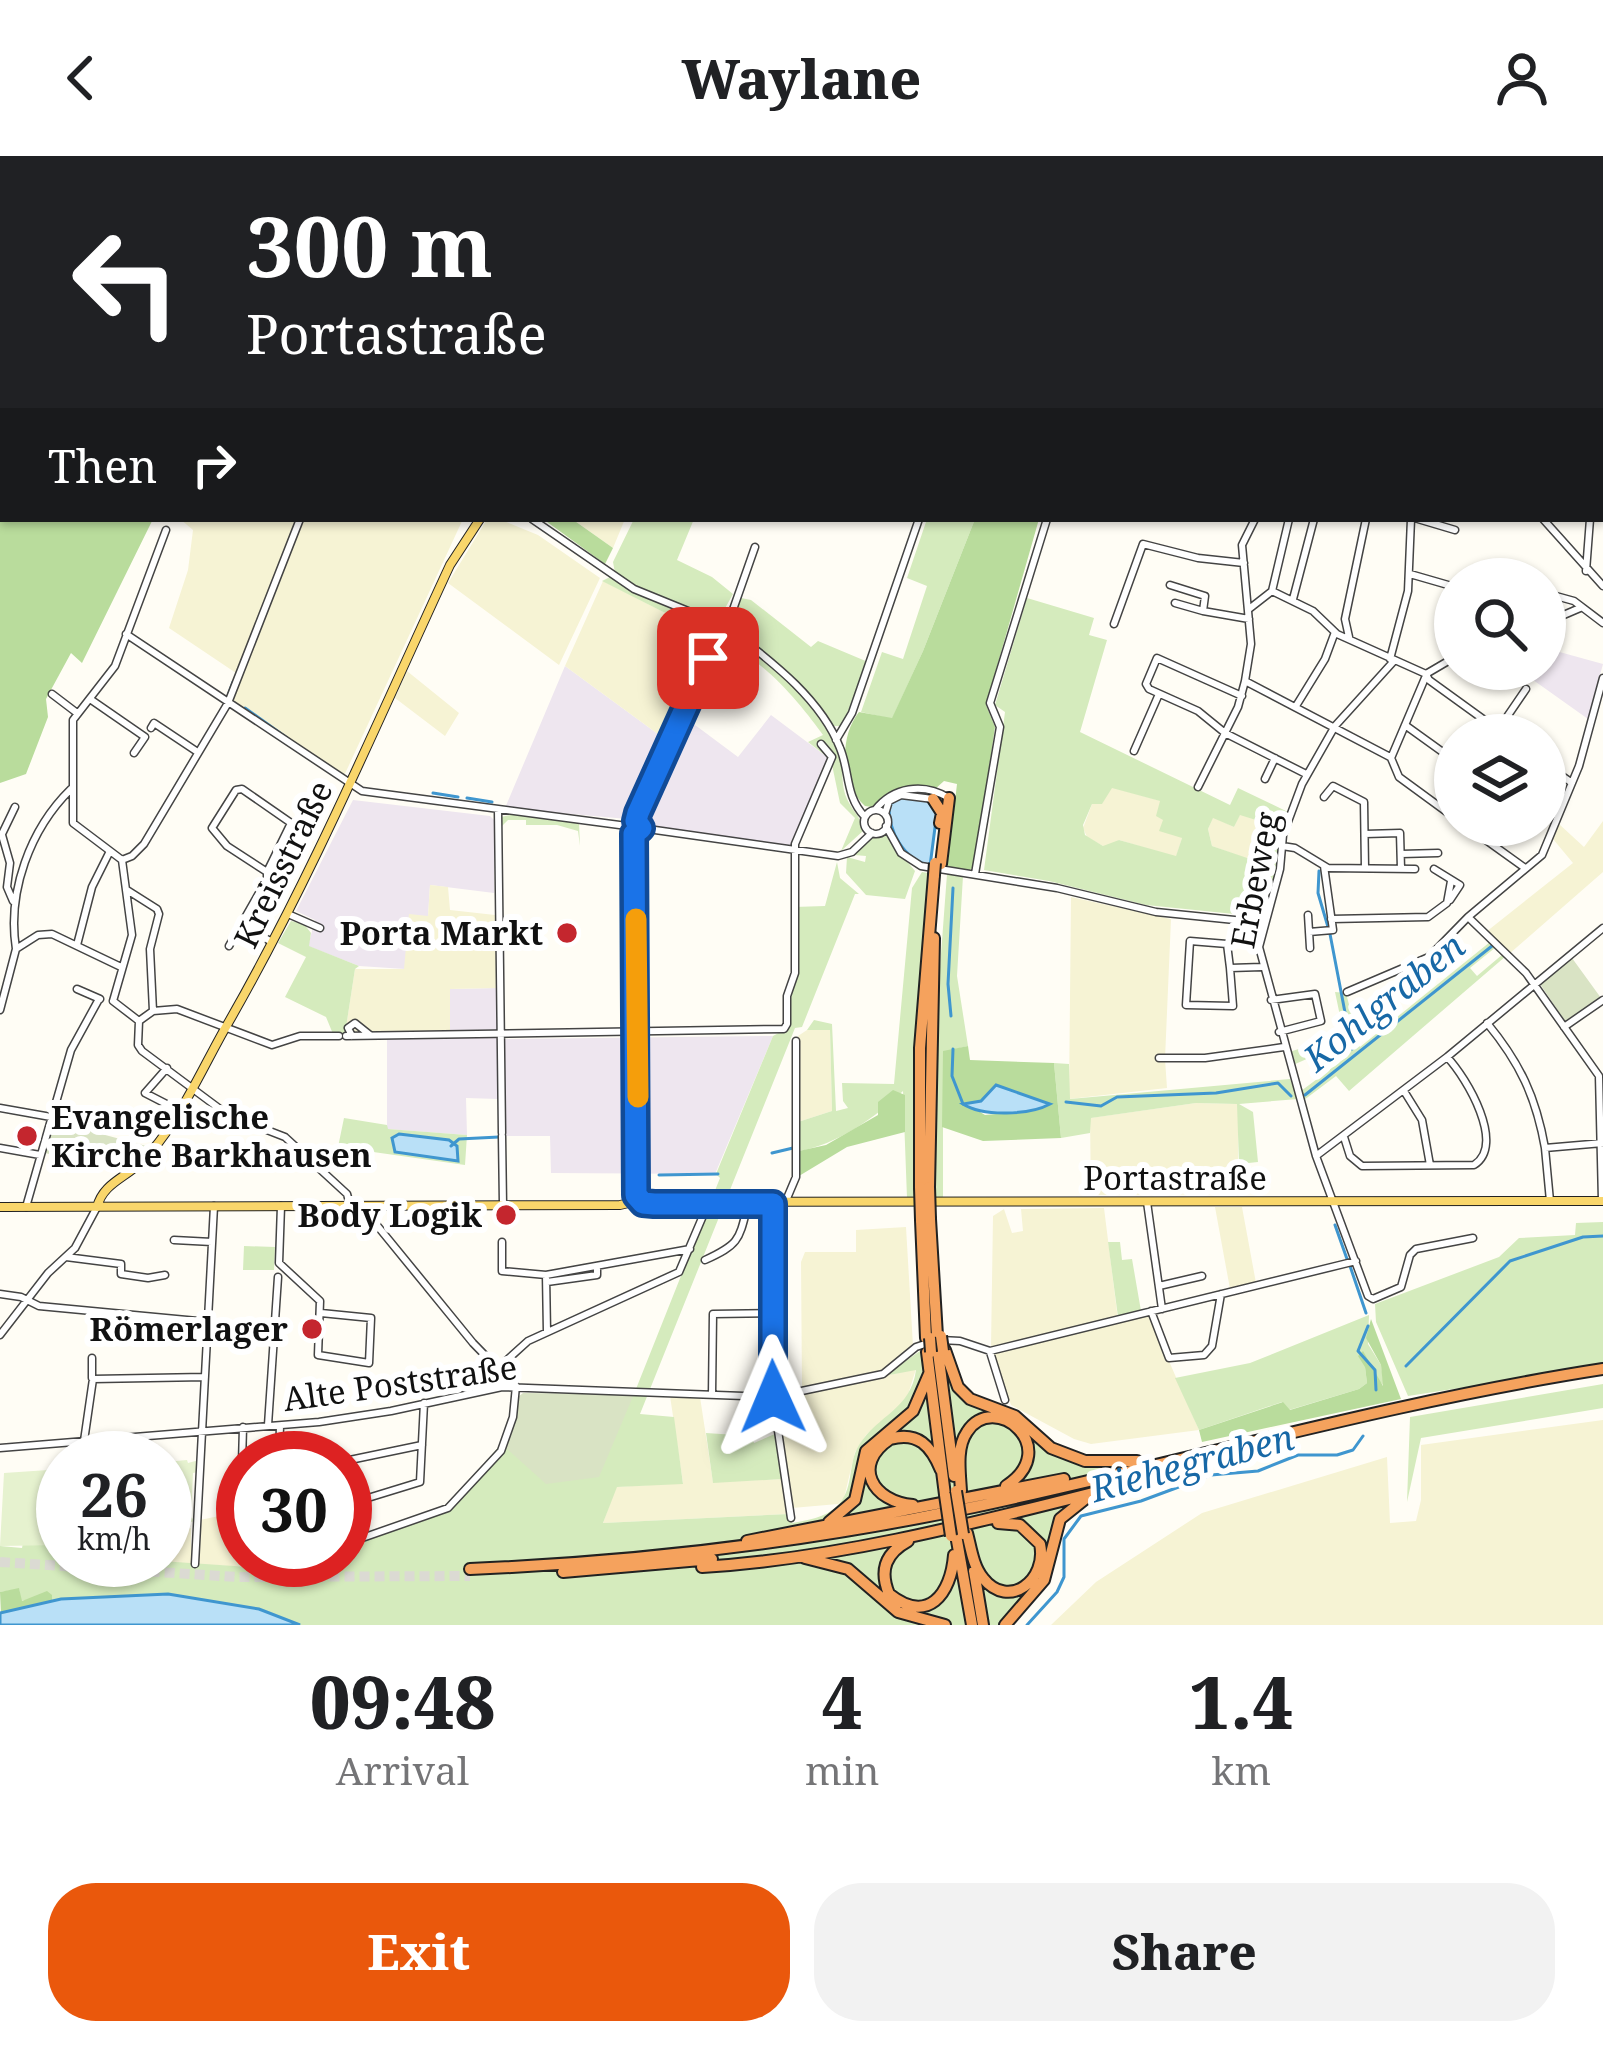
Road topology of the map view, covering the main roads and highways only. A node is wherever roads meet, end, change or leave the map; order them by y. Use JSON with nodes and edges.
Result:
{"nodes":[{"id":1,"x":479,"y":522,"type":"edge"},
{"id":2,"x":949,"y":798,"type":"road end"},
{"id":3,"x":933,"y":799,"type":"road end"},
{"id":4,"x":938,"y":870,"type":"junction"},
{"id":5,"x":1602,"y":1201,"type":"edge"},
{"id":6,"x":97,"y":1207,"type":"junction"},
{"id":7,"x":0,"y":1208,"type":"edge"},
{"id":8,"x":926,"y":1219,"type":"junction"},
{"id":9,"x":933,"y":1337,"type":"junction"},
{"id":10,"x":937,"y":1351,"type":"junction"},
{"id":11,"x":1603,"y":1373,"type":"edge"},
{"id":12,"x":929,"y":1374,"type":"junction"},
{"id":13,"x":1262,"y":1438,"type":"junction"},
{"id":14,"x":1212,"y":1457,"type":"junction"},
{"id":15,"x":1137,"y":1461,"type":"junction"},
{"id":16,"x":941,"y":1470,"type":"junction"},
{"id":17,"x":1104,"y":1490,"type":"junction"},
{"id":18,"x":993,"y":1492,"type":"junction"},
{"id":19,"x":953,"y":1493,"type":"junction"},
{"id":20,"x":933,"y":1505,"type":"junction"},
{"id":21,"x":803,"y":1530,"type":"junction"},
{"id":22,"x":963,"y":1532,"type":"junction"},
{"id":23,"x":934,"y":1533,"type":"junction"},
{"id":24,"x":691,"y":1554,"type":"junction"},
{"id":25,"x":953,"y":1556,"type":"junction"},
{"id":26,"x":778,"y":1558,"type":"junction"},
{"id":27,"x":656,"y":1567,"type":"junction"},
{"id":28,"x":945,"y":1625,"type":"edge"},
{"id":29,"x":975,"y":1625,"type":"edge"},
{"id":30,"x":1005,"y":1625,"type":"edge"}],
"edges":[{"from":1,"to":6,"type":"main road","name":"Kreisstraße"},
{"from":2,"to":4,"type":"highway"},
{"from":3,"to":4,"type":"highway"},
{"from":4,"to":8,"type":"highway","bridge":true},
{"from":5,"to":6,"type":"main road","name":"Portastraße"},
{"from":6,"to":7,"type":"main road","name":"Portastraße"},
{"from":8,"to":9,"type":"highway"},
{"from":8,"to":9,"type":"highway"},
{"from":9,"to":10,"type":"highway","bridge":true},
{"from":10,"to":12,"type":"highway"},
{"from":10,"to":15,"type":"highway"},
{"from":10,"to":19,"type":"highway"},
{"from":11,"to":13,"type":"highway"},
{"from":11,"to":14,"type":"highway"},
{"from":12,"to":16,"type":"highway"},
{"from":12,"to":21,"type":"highway"},
{"from":13,"to":15,"type":"highway"},
{"from":13,"to":24,"type":"highway"},
{"from":14,"to":17,"type":"highway"},
{"from":14,"to":27,"type":"highway"},
{"from":15,"to":18,"type":"highway"},
{"from":16,"to":19,"type":"highway"},
{"from":16,"to":20,"type":"highway"},
{"from":17,"to":22,"type":"highway"},
{"from":17,"to":30,"type":"highway"},
{"from":18,"to":19,"type":"highway"},
{"from":18,"to":20,"type":"highway"},
{"from":19,"to":22,"type":"highway","bridge":true},
{"from":20,"to":21,"type":"highway"},
{"from":21,"to":24,"type":"highway"},
{"from":22,"to":22,"type":"highway"},
{"from":22,"to":23,"type":"highway"},
{"from":22,"to":25,"type":"highway"},
{"from":22,"to":29,"type":"highway"},
{"from":23,"to":25,"type":"highway"},
{"from":23,"to":26,"type":"highway"},
{"from":24,"to":27,"type":"highway"},
{"from":25,"to":29,"type":"highway"},
{"from":26,"to":27,"type":"highway"},
{"from":26,"to":28,"type":"highway"}]}
